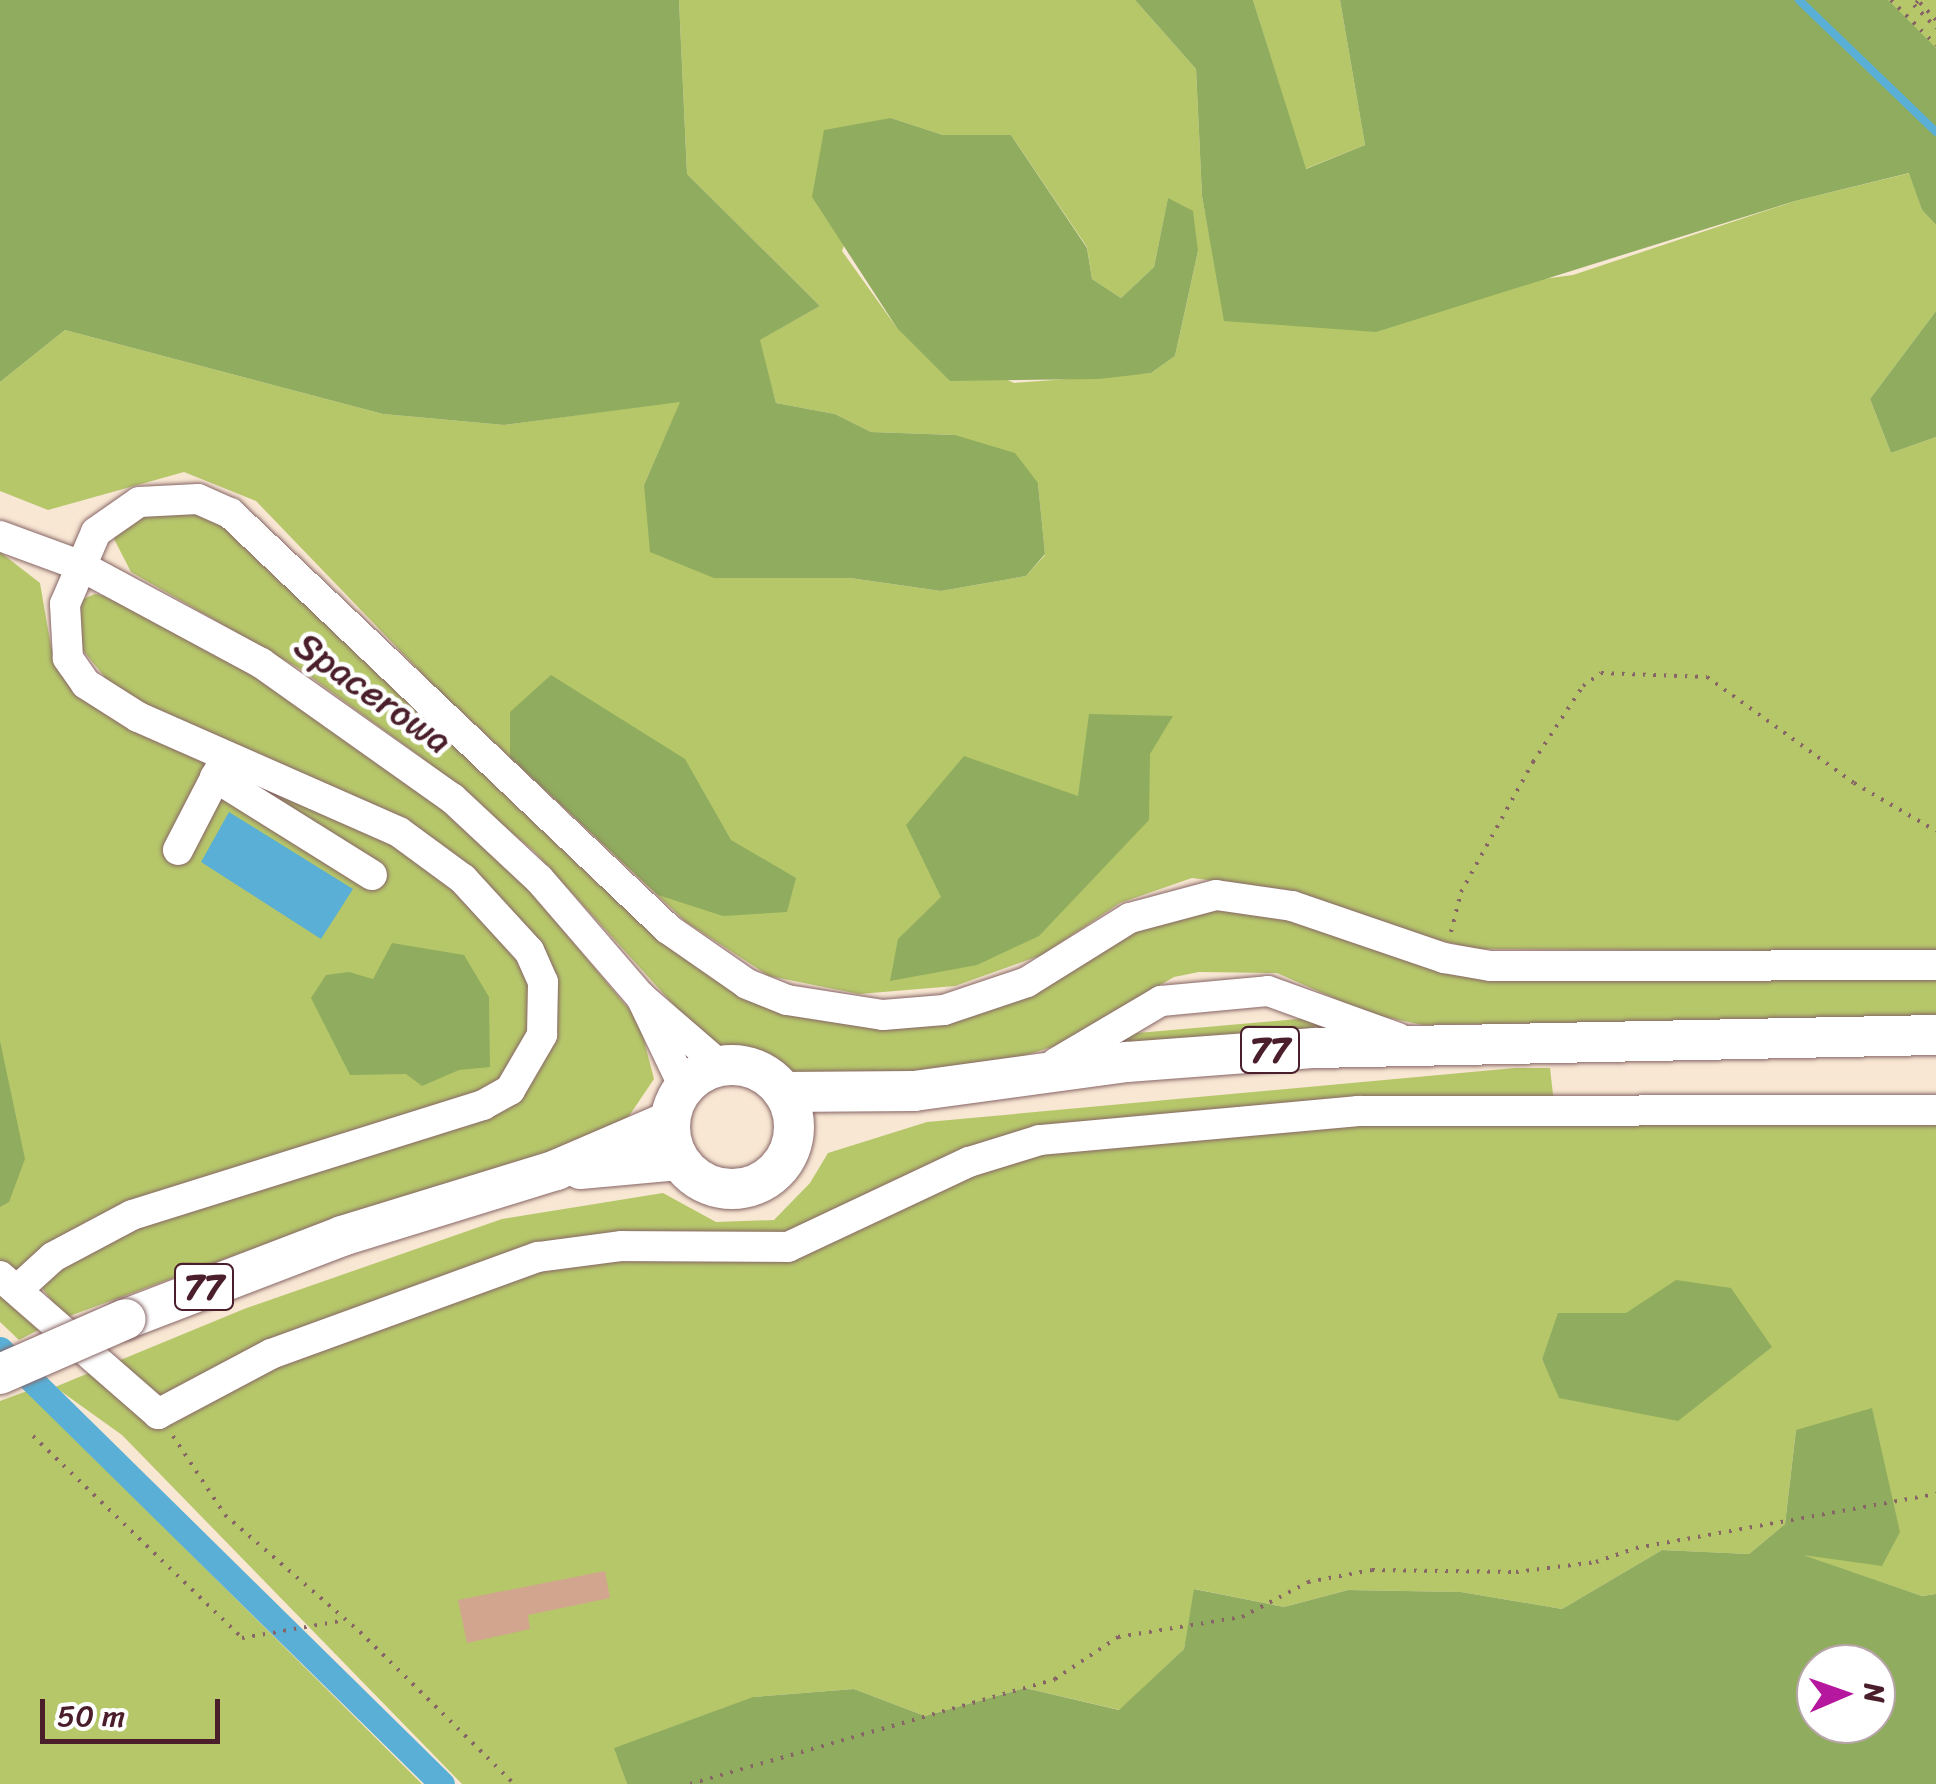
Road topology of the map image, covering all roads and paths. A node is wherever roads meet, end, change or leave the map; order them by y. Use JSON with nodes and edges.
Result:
{"nodes":[{"id":1,"x":1891,"y":0,"type":"edge"},
{"id":2,"x":1936,"y":20,"type":"edge"},
{"id":3,"x":1936,"y":28,"type":"edge"},
{"id":4,"x":1936,"y":45,"type":"edge"},
{"id":5,"x":0,"y":536,"type":"edge"},
{"id":6,"x":79,"y":565,"type":"junction"},
{"id":7,"x":221,"y":766,"type":"junction"},
{"id":8,"x":1936,"y":832,"type":"edge"},
{"id":9,"x":178,"y":850,"type":"dead end"},
{"id":10,"x":372,"y":875,"type":"dead end"},
{"id":11,"x":1456,"y":916,"type":"dead end"},
{"id":12,"x":1936,"y":965,"type":"edge"},
{"id":13,"x":642,"y":997,"type":"junction"},
{"id":14,"x":1936,"y":1035,"type":"edge"},
{"id":15,"x":1440,"y":1043,"type":"junction"},
{"id":16,"x":721,"y":1066,"type":"junction"},
{"id":17,"x":1009,"y":1077,"type":"junction"},
{"id":18,"x":914,"y":1091,"type":"junction"},
{"id":19,"x":783,"y":1092,"type":"junction"},
{"id":20,"x":677,"y":1104,"type":"junction"},
{"id":21,"x":1936,"y":1110,"type":"edge"},
{"id":22,"x":793,"y":1136,"type":"junction"},
{"id":23,"x":679,"y":1160,"type":"junction"},
{"id":24,"x":556,"y":1170,"type":"junction"},
{"id":25,"x":9,"y":1282,"type":"edge"},
{"id":26,"x":0,"y":1374,"type":"edge"},
{"id":27,"x":158,"y":1414,"type":"junction"},
{"id":28,"x":33,"y":1436,"type":"dead end"},
{"id":29,"x":1936,"y":1494,"type":"edge"},
{"id":30,"x":341,"y":1621,"type":"junction"},
{"id":31,"x":514,"y":1784,"type":"edge"},
{"id":32,"x":690,"y":1784,"type":"edge"}],
"edges":[{"from":1,"to":4,"type":"path"},
{"from":2,"to":3,"type":"path"},
{"from":5,"to":6,"type":"street","name":"Spacerowa"},
{"from":6,"to":7,"type":"street"},
{"from":6,"to":12,"type":"street"},
{"from":6,"to":13,"type":"street","name":"Spacerowa"},
{"from":7,"to":9,"type":"street"},
{"from":7,"to":10,"type":"street"},
{"from":7,"to":25,"type":"street"},
{"from":8,"to":11,"type":"path"},
{"from":13,"to":16,"type":"street","name":"Spacerowa"},
{"from":13,"to":20,"type":"street","name":"Spacerowa"},
{"from":14,"to":15,"type":"main road","number":"77"},
{"from":15,"to":17,"type":"main road","number":"77"},
{"from":15,"to":17,"type":"street"},
{"from":16,"to":19,"type":"main road","number":"77"},
{"from":16,"to":20,"type":"main road","number":"77"},
{"from":17,"to":18,"type":"main road","number":"77"},
{"from":18,"to":19,"type":"main road","number":"77"},
{"from":18,"to":22,"type":"main road","number":"77"},
{"from":19,"to":22,"type":"main road"},
{"from":20,"to":23,"type":"main road"},
{"from":20,"to":24,"type":"main road","number":"77"},
{"from":21,"to":27,"type":"street"},
{"from":22,"to":23,"type":"main road"},
{"from":23,"to":24,"type":"main road","number":"77"},
{"from":24,"to":26,"type":"main road","number":"77","bridge":true},
{"from":25,"to":27,"type":"street"},
{"from":27,"to":30,"type":"path"},
{"from":28,"to":30,"type":"path"},
{"from":29,"to":32,"type":"path"},
{"from":30,"to":31,"type":"path"}]}
